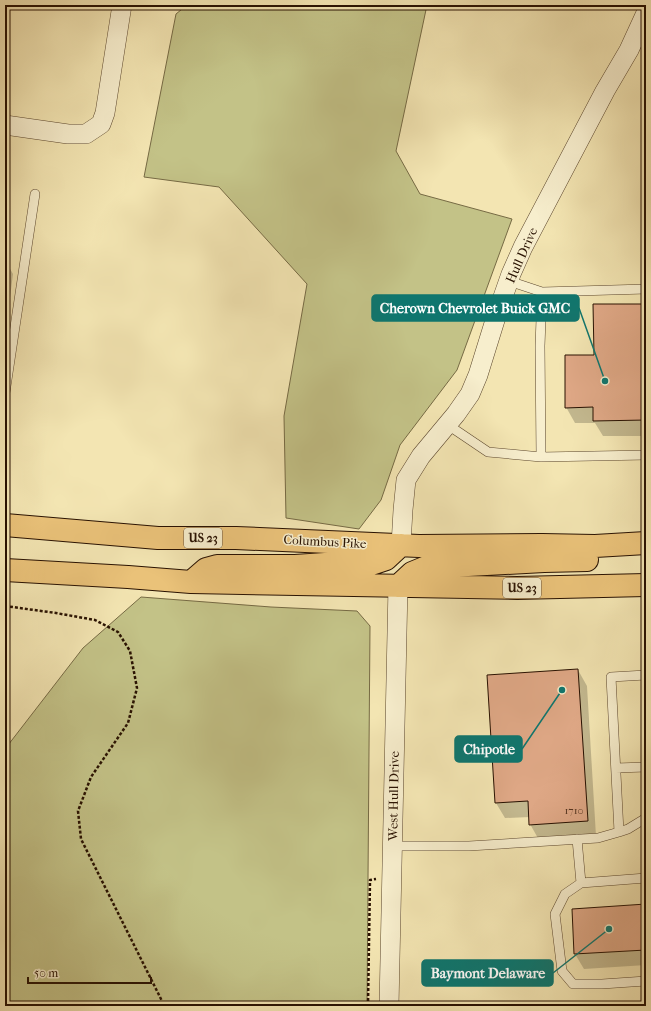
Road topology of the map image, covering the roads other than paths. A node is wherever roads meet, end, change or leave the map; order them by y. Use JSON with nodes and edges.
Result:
{"nodes":[{"id":1,"x":122,"y":5,"type":"edge"},
{"id":2,"x":646,"y":13,"type":"edge"},
{"id":3,"x":642,"y":32,"type":"edge"},
{"id":4,"x":5,"y":125,"type":"edge"},
{"id":5,"x":34,"y":194,"type":"dead end"},
{"id":6,"x":509,"y":281,"type":"junction"},
{"id":7,"x":646,"y":289,"type":"edge"},
{"id":8,"x":542,"y":292,"type":"junction"},
{"id":9,"x":5,"y":394,"type":"edge"},
{"id":10,"x":448,"y":425,"type":"junction"},
{"id":11,"x":646,"y":455,"type":"edge"},
{"id":12,"x":541,"y":457,"type":"junction"},
{"id":13,"x":5,"y":525,"type":"edge"},
{"id":14,"x":640,"y":544,"type":"edge"},
{"id":15,"x":401,"y":545,"type":"junction"},
{"id":16,"x":5,"y":570,"type":"edge"},
{"id":17,"x":190,"y":582,"type":"junction"},
{"id":18,"x":646,"y":585,"type":"edge"},
{"id":19,"x":398,"y":586,"type":"junction"},
{"id":20,"x":646,"y":675,"type":"edge"},
{"id":21,"x":646,"y":767,"type":"edge"},
{"id":22,"x":616,"y":768,"type":"junction"},
{"id":23,"x":646,"y":818,"type":"edge"},
{"id":24,"x":619,"y":832,"type":"junction"},
{"id":25,"x":577,"y":839,"type":"junction"},
{"id":26,"x":392,"y":846,"type":"junction"},
{"id":27,"x":646,"y":878,"type":"edge"},
{"id":28,"x":581,"y":883,"type":"junction"},
{"id":29,"x":646,"y":981,"type":"edge"},
{"id":30,"x":389,"y":1006,"type":"edge"}],
"edges":[{"from":1,"to":4,"type":"street"},
{"from":2,"to":3,"type":"street","name":"Hull Drive"},
{"from":3,"to":6,"type":"street","name":"Hull Drive"},
{"from":5,"to":9,"type":"lane"},
{"from":6,"to":8,"type":"lane"},
{"from":6,"to":10,"type":"street","name":"Hull Drive"},
{"from":7,"to":8,"type":"lane"},
{"from":8,"to":12,"type":"lane"},
{"from":10,"to":12,"type":"lane"},
{"from":10,"to":15,"type":"street","name":"Hull Drive"},
{"from":11,"to":12,"type":"lane"},
{"from":13,"to":15,"type":"highway","name":"Columbus Pike","number":"US 23"},
{"from":14,"to":15,"type":"highway","name":"Columbus Pike","number":"US 23"},
{"from":14,"to":19,"type":"highway"},
{"from":15,"to":17,"type":"highway"},
{"from":16,"to":17,"type":"highway","number":"US 23"},
{"from":17,"to":19,"type":"highway","number":"US 23"},
{"from":18,"to":19,"type":"highway","number":"US 23"},
{"from":19,"to":26,"type":"street","name":"West Hull Drive"},
{"from":20,"to":22,"type":"lane"},
{"from":21,"to":22,"type":"lane"},
{"from":22,"to":24,"type":"lane"},
{"from":23,"to":24,"type":"lane"},
{"from":24,"to":25,"type":"lane"},
{"from":25,"to":26,"type":"lane"},
{"from":25,"to":28,"type":"lane"},
{"from":26,"to":30,"type":"street","name":"West Hull Drive"},
{"from":27,"to":28,"type":"lane"},
{"from":28,"to":29,"type":"lane"}]}
